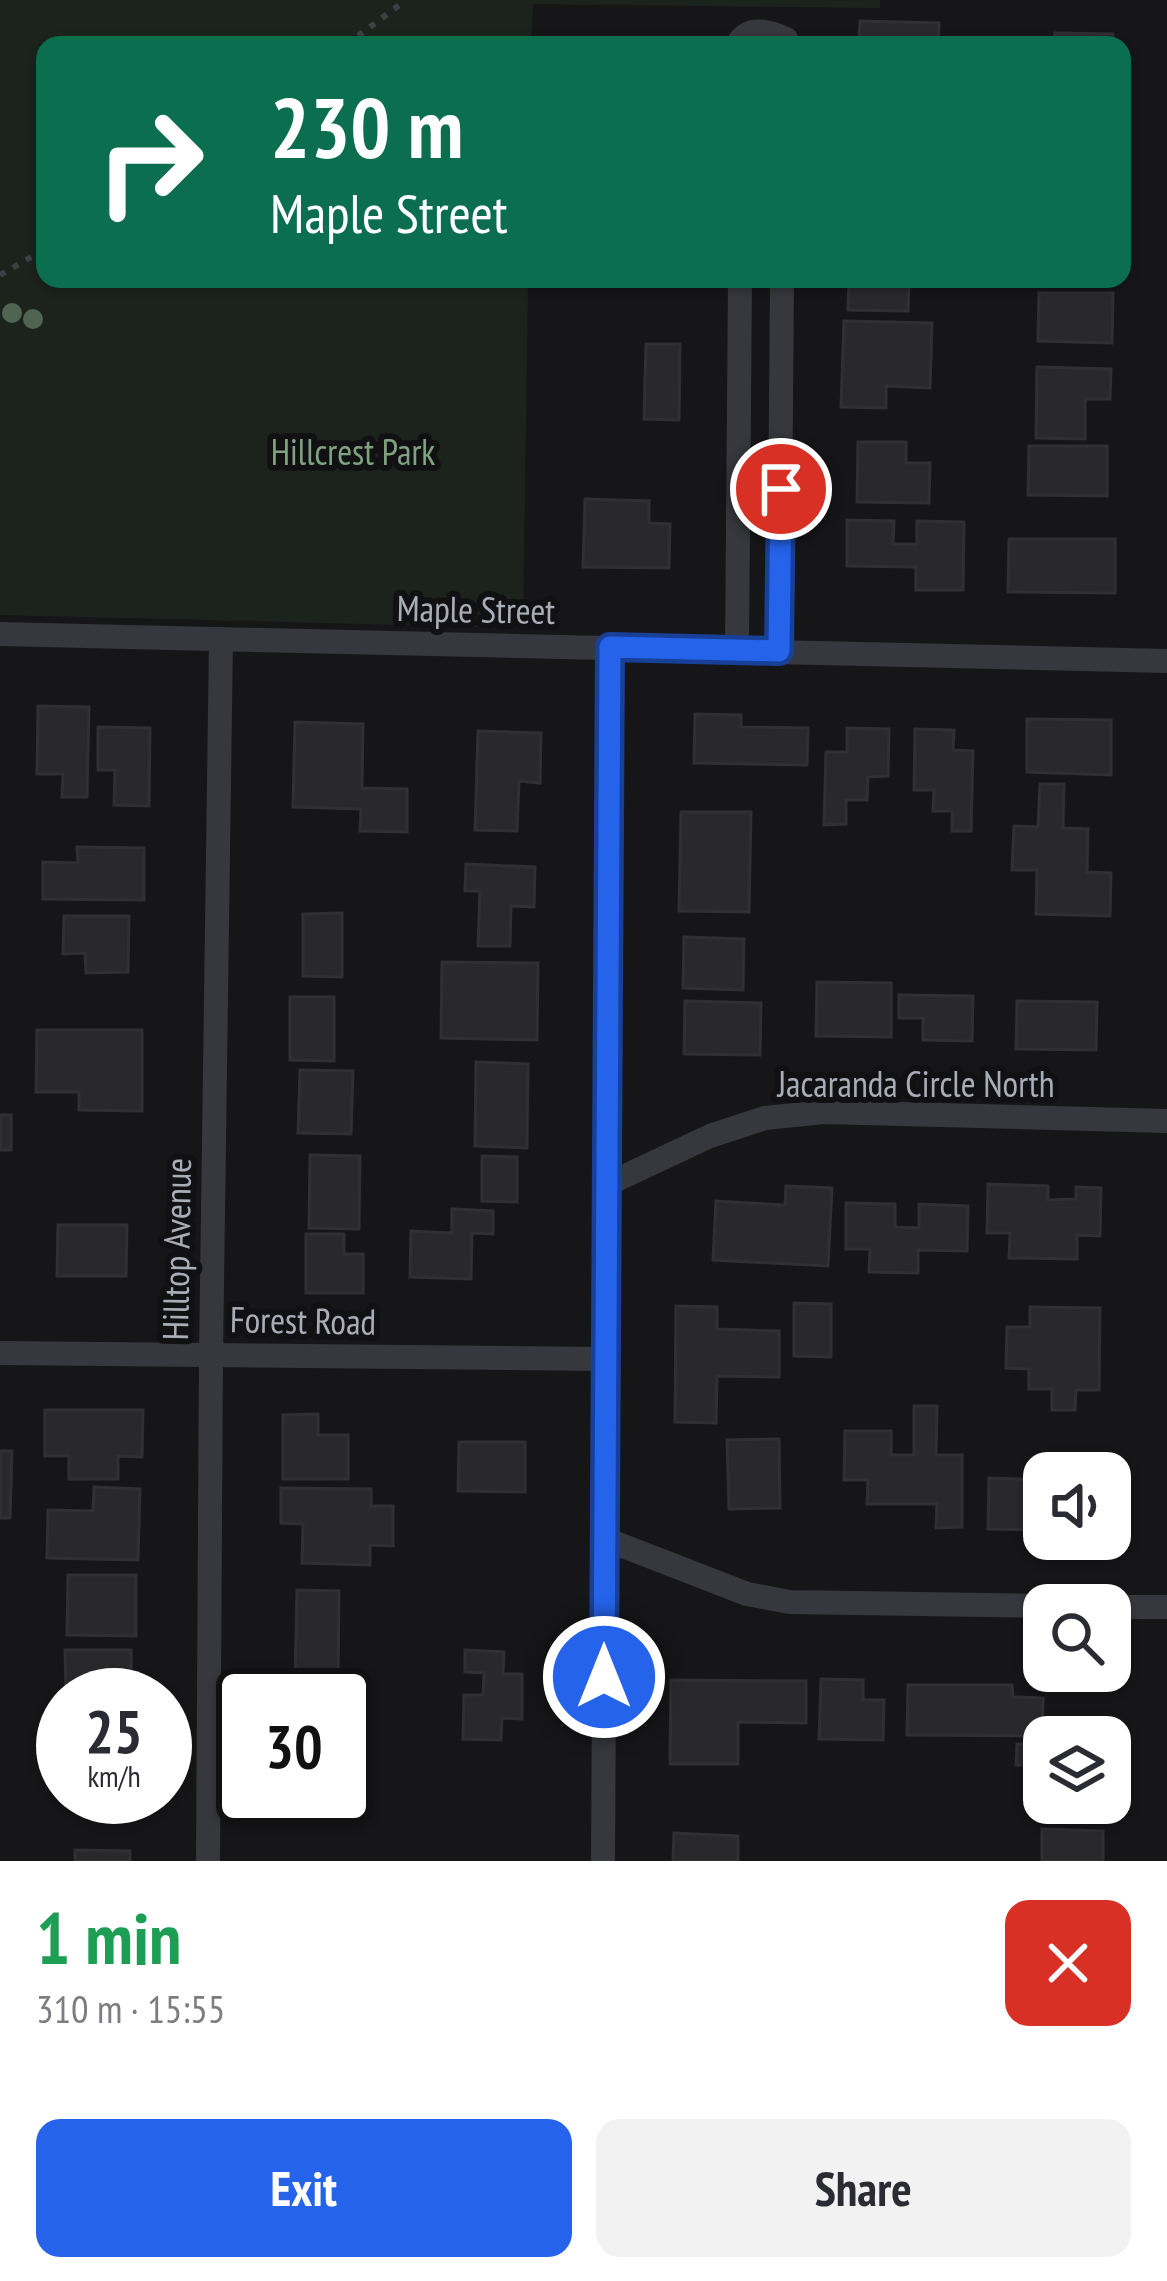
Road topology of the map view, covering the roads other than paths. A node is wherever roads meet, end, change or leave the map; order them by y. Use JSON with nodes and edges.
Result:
{"nodes":[{"id":1,"x":745,"y":36,"type":"edge"},
{"id":2,"x":780,"y":36,"type":"edge"},
{"id":3,"x":740,"y":288,"type":"edge"},
{"id":4,"x":782,"y":288,"type":"edge"},
{"id":5,"x":0,"y":634,"type":"edge"},
{"id":6,"x":221,"y":639,"type":"junction"},
{"id":7,"x":610,"y":647,"type":"junction"},
{"id":8,"x":737,"y":650,"type":"junction"},
{"id":9,"x":779,"y":651,"type":"junction"},
{"id":10,"x":1167,"y":661,"type":"edge"},
{"id":11,"x":1167,"y":1121,"type":"edge"},
{"id":12,"x":608,"y":1184,"type":"junction"},
{"id":13,"x":0,"y":1353,"type":"edge"},
{"id":14,"x":211,"y":1355,"type":"junction"},
{"id":15,"x":604,"y":1359,"type":"junction"},
{"id":16,"x":604,"y":1539,"type":"junction"},
{"id":17,"x":1023,"y":1606,"type":"edge"},
{"id":18,"x":1131,"y":1607,"type":"edge"},
{"id":19,"x":1167,"y":1607,"type":"edge"},
{"id":20,"x":208,"y":1861,"type":"edge"},
{"id":21,"x":602,"y":1861,"type":"edge"}],
"edges":[{"from":1,"to":2,"type":"street"},
{"from":3,"to":8,"type":"street"},
{"from":4,"to":9,"type":"street"},
{"from":5,"to":6,"type":"street","name":"Maple Street"},
{"from":6,"to":7,"type":"street","name":"Maple Street"},
{"from":6,"to":14,"type":"street","name":"Hilltop Avenue"},
{"from":7,"to":8,"type":"street","name":"Maple Street"},
{"from":7,"to":12,"type":"street"},
{"from":8,"to":9,"type":"street","name":"Maple Street"},
{"from":9,"to":10,"type":"street","name":"Maple Street"},
{"from":11,"to":12,"type":"street","name":"Jacaranda Circle North"},
{"from":12,"to":15,"type":"street"},
{"from":13,"to":14,"type":"street","name":"Forest Road"},
{"from":14,"to":15,"type":"street","name":"Forest Road"},
{"from":14,"to":20,"type":"street","name":"Hilltop Avenue"},
{"from":15,"to":16,"type":"street"},
{"from":16,"to":17,"type":"street"},
{"from":16,"to":21,"type":"street"},
{"from":18,"to":19,"type":"street"}]}
